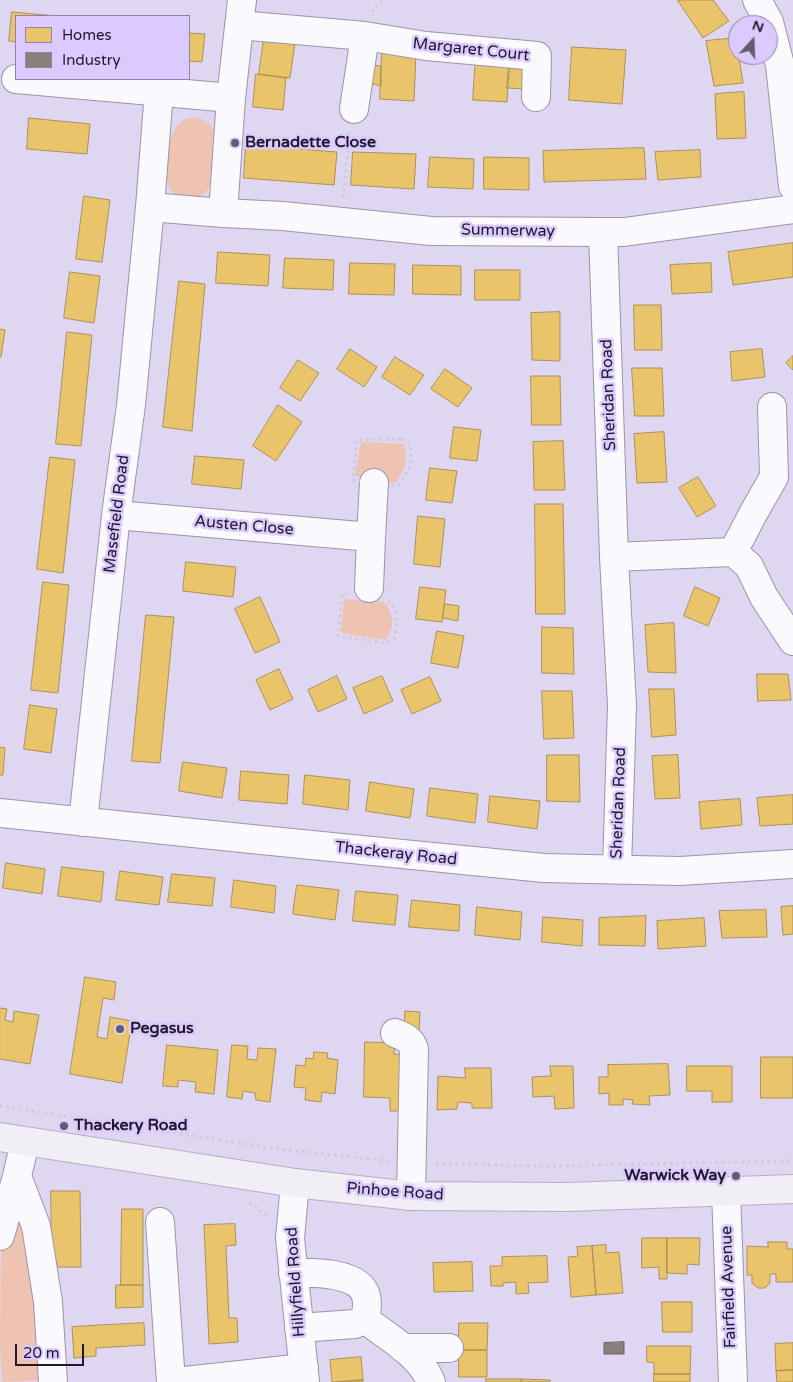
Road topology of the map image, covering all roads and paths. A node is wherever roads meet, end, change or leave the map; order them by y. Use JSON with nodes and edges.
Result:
{"nodes":[{"id":1,"x":756,"y":0,"type":"edge"},
{"id":2,"x":241,"y":12,"type":"edge"},
{"id":3,"x":365,"y":36,"type":"junction"},
{"id":4,"x":0,"y":77,"type":"edge"},
{"id":5,"x":15,"y":79,"type":"edge"},
{"id":6,"x":28,"y":80,"type":"edge"},
{"id":7,"x":159,"y":91,"type":"junction"},
{"id":8,"x":536,"y":97,"type":"dead end"},
{"id":9,"x":231,"y":98,"type":"junction"},
{"id":10,"x":354,"y":109,"type":"joint"},
{"id":11,"x":793,"y":186,"type":"edge"},
{"id":12,"x":150,"y":207,"type":"junction"},
{"id":13,"x":793,"y":209,"type":"edge"},
{"id":14,"x":223,"y":213,"type":"junction"},
{"id":15,"x":342,"y":222,"type":"junction"},
{"id":16,"x":603,"y":232,"type":"junction"},
{"id":17,"x":772,"y":407,"type":"dead end"},
{"id":18,"x":374,"y":483,"type":"dead end"},
{"id":19,"x":116,"y":515,"type":"junction"},
{"id":20,"x":371,"y":537,"type":"junction"},
{"id":21,"x":733,"y":552,"type":"junction"},
{"id":22,"x":614,"y":557,"type":"junction"},
{"id":23,"x":376,"y":593,"type":"joint"},
{"id":24,"x":338,"y":636,"type":"dead end"},
{"id":25,"x":793,"y":640,"type":"edge"},
{"id":26,"x":0,"y":813,"type":"edge"},
{"id":27,"x":83,"y":822,"type":"junction"},
{"id":28,"x":793,"y":864,"type":"edge"},
{"id":29,"x":617,"y":869,"type":"junction"},
{"id":30,"x":395,"y":1033,"type":"dead end"},
{"id":31,"x":12,"y":1140,"type":"edge"},
{"id":32,"x":17,"y":1176,"type":"junction"},
{"id":33,"x":294,"y":1183,"type":"junction"},
{"id":34,"x":793,"y":1190,"type":"edge"},
{"id":35,"x":726,"y":1192,"type":"junction"},
{"id":36,"x":411,"y":1196,"type":"junction"},
{"id":37,"x":243,"y":1203,"type":"dead end"},
{"id":38,"x":160,"y":1222,"type":"dead end"},
{"id":39,"x":0,"y":1236,"type":"edge"},
{"id":40,"x":290,"y":1238,"type":"junction"},
{"id":41,"x":293,"y":1273,"type":"junction"},
{"id":42,"x":365,"y":1319,"type":"junction"},
{"id":43,"x":299,"y":1328,"type":"junction"},
{"id":44,"x":403,"y":1348,"type":"junction"},
{"id":45,"x":449,"y":1348,"type":"dead end"},
{"id":46,"x":305,"y":1375,"type":"edge"},
{"id":47,"x":53,"y":1382,"type":"edge"},
{"id":48,"x":171,"y":1382,"type":"edge"},
{"id":49,"x":176,"y":1382,"type":"edge"},
{"id":50,"x":431,"y":1382,"type":"edge"},
{"id":51,"x":733,"y":1382,"type":"edge"}],
"edges":[{"from":1,"to":11,"type":"street"},
{"from":2,"to":3,"type":"street","name":"Margaret Court"},
{"from":2,"to":9,"type":"street"},
{"from":3,"to":8,"type":"street","name":"Margaret Court"},
{"from":3,"to":10,"type":"street"},
{"from":4,"to":5,"type":"street"},
{"from":6,"to":7,"type":"street"},
{"from":7,"to":9,"type":"street"},
{"from":7,"to":12,"type":"street"},
{"from":9,"to":14,"type":"street"},
{"from":10,"to":15,"type":"path"},
{"from":12,"to":14,"type":"street","name":"Summerway"},
{"from":12,"to":19,"type":"street","name":"Masefield Road"},
{"from":13,"to":16,"type":"street","name":"Summerway"},
{"from":14,"to":15,"type":"street","name":"Summerway"},
{"from":15,"to":16,"type":"street","name":"Summerway"},
{"from":16,"to":22,"type":"street","name":"Sheridan Road"},
{"from":17,"to":21,"type":"street"},
{"from":18,"to":20,"type":"street"},
{"from":19,"to":20,"type":"street","name":"Austen Close"},
{"from":19,"to":27,"type":"street","name":"Masefield Road"},
{"from":20,"to":23,"type":"street"},
{"from":21,"to":22,"type":"street"},
{"from":21,"to":25,"type":"street"},
{"from":22,"to":29,"type":"street","name":"Sheridan Road"},
{"from":23,"to":24,"type":"path"},
{"from":26,"to":27,"type":"street","name":"Thackeray Road"},
{"from":27,"to":29,"type":"street","name":"Thackeray Road"},
{"from":28,"to":29,"type":"street","name":"Thackeray Road"},
{"from":30,"to":36,"type":"street"},
{"from":31,"to":32,"type":"street"},
{"from":31,"to":33,"type":"main road","name":"Pinhoe Road"},
{"from":32,"to":39,"type":"street"},
{"from":32,"to":47,"type":"street"},
{"from":33,"to":36,"type":"main road","name":"Pinhoe Road"},
{"from":33,"to":40,"type":"street","name":"Hillyfield Road"},
{"from":34,"to":35,"type":"main road","name":"Pinhoe Road"},
{"from":35,"to":36,"type":"main road","name":"Pinhoe Road"},
{"from":35,"to":51,"type":"street","name":"Fairfield Avenue"},
{"from":37,"to":40,"type":"path"},
{"from":38,"to":48,"type":"street"},
{"from":40,"to":41,"type":"street","name":"Hillyfield Road"},
{"from":41,"to":42,"type":"street"},
{"from":41,"to":43,"type":"street","name":"Hillyfield Road"},
{"from":42,"to":43,"type":"street"},
{"from":42,"to":44,"type":"street"},
{"from":43,"to":46,"type":"street","name":"Hillyfield Road"},
{"from":44,"to":45,"type":"street"},
{"from":44,"to":50,"type":"street"},
{"from":46,"to":49,"type":"street"}]}
